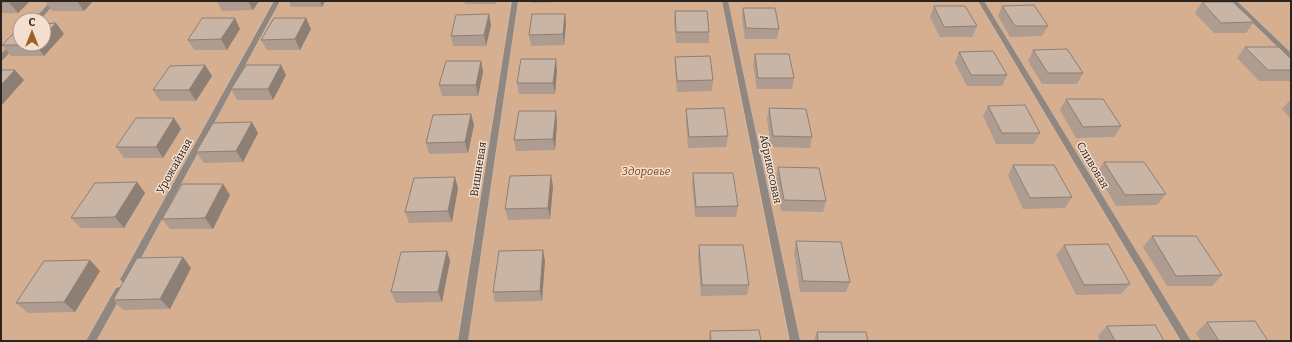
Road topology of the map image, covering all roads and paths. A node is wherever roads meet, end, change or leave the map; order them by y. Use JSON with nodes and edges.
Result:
{"nodes":[{"id":1,"x":54,"y":1,"type":"edge"},
{"id":2,"x":277,"y":1,"type":"edge"},
{"id":3,"x":515,"y":1,"type":"edge"},
{"id":4,"x":725,"y":1,"type":"edge"},
{"id":5,"x":981,"y":1,"type":"edge"},
{"id":6,"x":1233,"y":1,"type":"edge"},
{"id":7,"x":44,"y":12,"type":"edge"},
{"id":8,"x":12,"y":46,"type":"edge"},
{"id":9,"x":1291,"y":57,"type":"edge"},
{"id":10,"x":1,"y":58,"type":"edge"},
{"id":11,"x":91,"y":341,"type":"edge"},
{"id":12,"x":463,"y":341,"type":"edge"},
{"id":13,"x":795,"y":341,"type":"edge"},
{"id":14,"x":1186,"y":341,"type":"edge"}],
"edges":[{"from":1,"to":7,"type":"street"},
{"from":2,"to":11,"type":"street","name":"Урожайная"},
{"from":3,"to":12,"type":"street","name":"Вишневая"},
{"from":4,"to":13,"type":"street","name":"Абрикосовая"},
{"from":5,"to":14,"type":"street","name":"Сливовая"},
{"from":6,"to":9,"type":"street"},
{"from":8,"to":10,"type":"street"}]}
